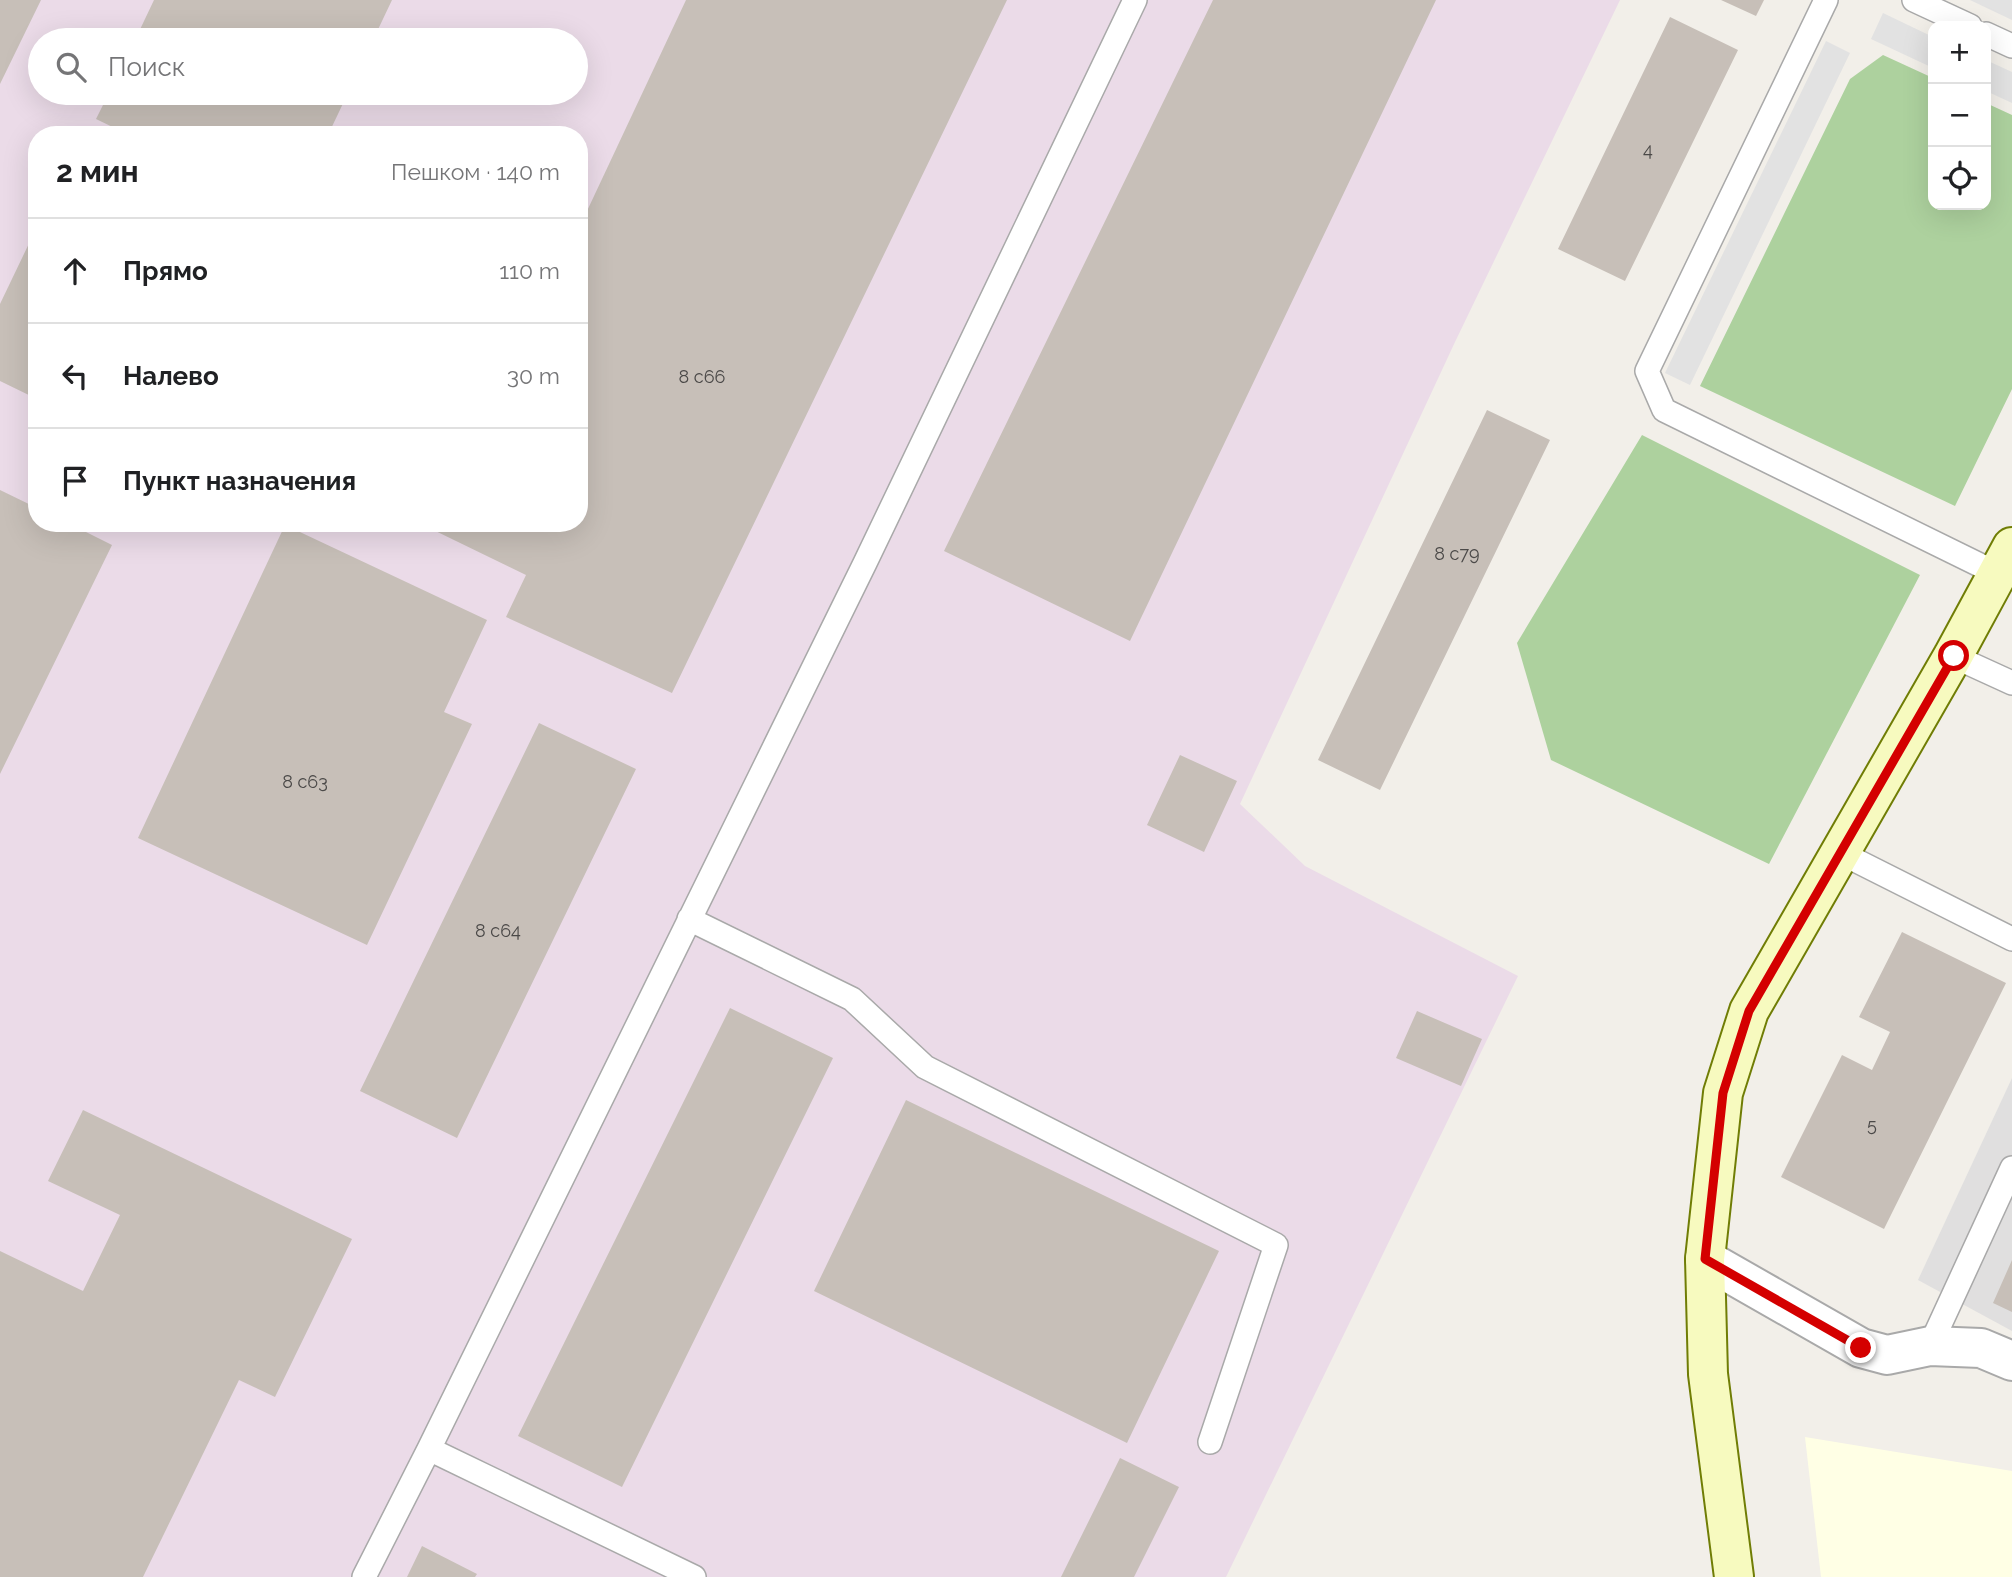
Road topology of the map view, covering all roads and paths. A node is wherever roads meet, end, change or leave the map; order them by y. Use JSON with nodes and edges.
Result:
{"nodes":[{"id":1,"x":1135,"y":0,"type":"edge"},
{"id":2,"x":1826,"y":0,"type":"edge"},
{"id":3,"x":1914,"y":0,"type":"edge"},
{"id":4,"x":1959,"y":21,"type":"edge"},
{"id":5,"x":1991,"y":36,"type":"edge"},
{"id":6,"x":2012,"y":46,"type":"edge"},
{"id":7,"x":2005,"y":561,"type":"edge"},
{"id":8,"x":1954,"y":656,"type":"junction"},
{"id":9,"x":2012,"y":683,"type":"edge"},
{"id":10,"x":1841,"y":853,"type":"junction"},
{"id":11,"x":689,"y":919,"type":"junction"},
{"id":12,"x":2012,"y":939,"type":"edge"},
{"id":13,"x":2012,"y":1168,"type":"edge"},
{"id":14,"x":1705,"y":1259,"type":"junction"},
{"id":15,"x":1930,"y":1346,"type":"junction"},
{"id":16,"x":2012,"y":1361,"type":"edge"},
{"id":17,"x":1210,"y":1442,"type":"dead end"},
{"id":18,"x":429,"y":1450,"type":"junction"},
{"id":19,"x":364,"y":1577,"type":"edge"},
{"id":20,"x":694,"y":1577,"type":"edge"},
{"id":21,"x":1734,"y":1577,"type":"edge"}],
"edges":[{"from":1,"to":11,"type":"lane"},
{"from":2,"to":7,"type":"lane"},
{"from":3,"to":4,"type":"lane"},
{"from":5,"to":6,"type":"lane"},
{"from":7,"to":8,"type":"main road"},
{"from":8,"to":9,"type":"lane"},
{"from":8,"to":10,"type":"main road"},
{"from":10,"to":12,"type":"lane"},
{"from":10,"to":14,"type":"main road"},
{"from":11,"to":17,"type":"lane"},
{"from":11,"to":18,"type":"lane"},
{"from":13,"to":15,"type":"lane"},
{"from":14,"to":15,"type":"street"},
{"from":14,"to":21,"type":"main road"},
{"from":15,"to":16,"type":"street"},
{"from":18,"to":19,"type":"lane"},
{"from":18,"to":20,"type":"lane"}]}
